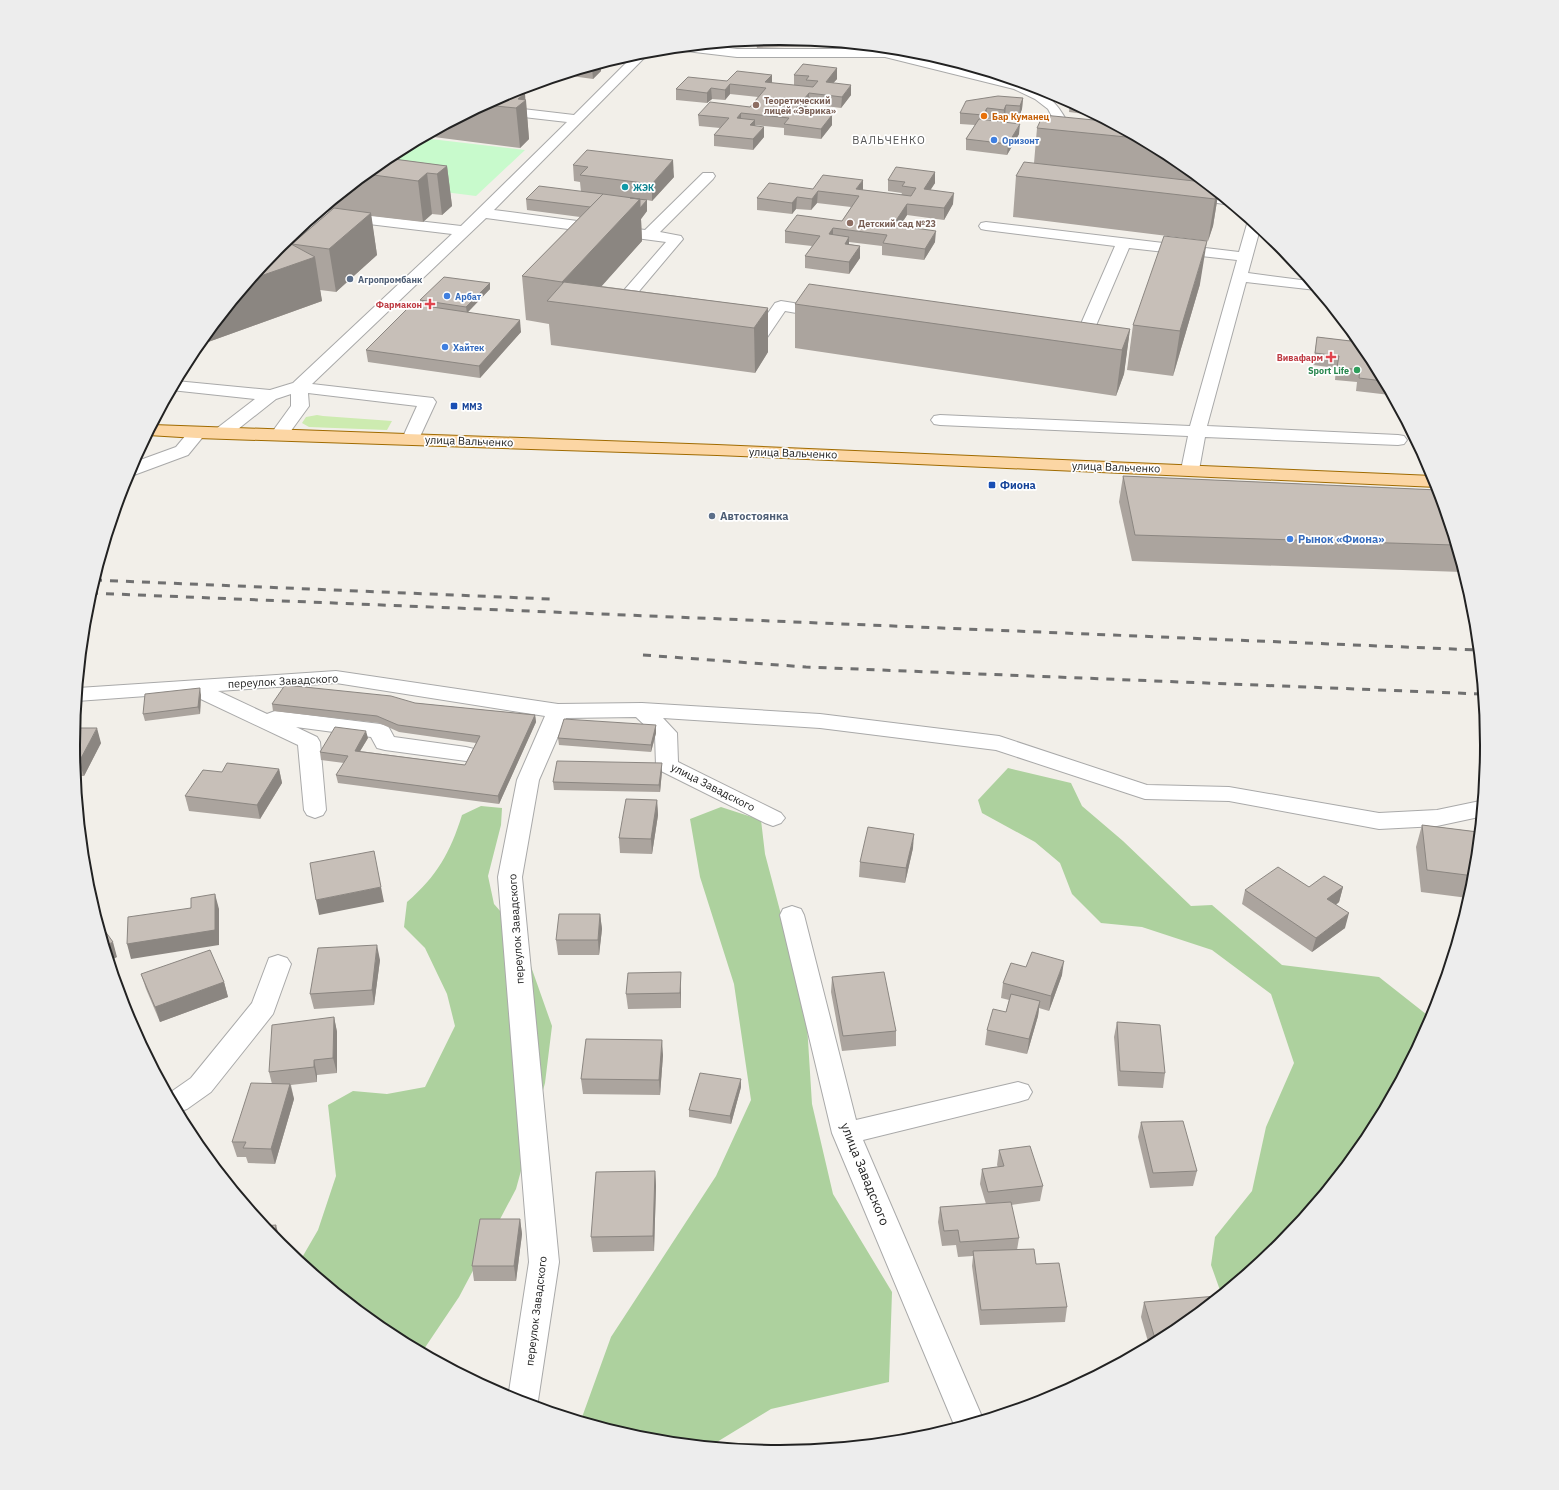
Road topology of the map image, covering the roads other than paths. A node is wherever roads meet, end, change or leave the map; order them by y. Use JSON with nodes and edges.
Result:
{"nodes":[{"id":1,"x":705,"y":49,"type":"edge"},
{"id":2,"x":884,"y":53,"type":"edge"},
{"id":3,"x":887,"y":53,"type":"edge"},
{"id":4,"x":631,"y":61,"type":"edge"},
{"id":5,"x":1011,"y":84,"type":"edge"},
{"id":6,"x":1028,"y":91,"type":"edge"},
{"id":7,"x":487,"y":109,"type":"edge"},
{"id":8,"x":578,"y":119,"type":"junction"},
{"id":9,"x":1062,"y":123,"type":"junction"},
{"id":10,"x":1076,"y":124,"type":"edge"},
{"id":11,"x":1055,"y":136,"type":"dead end"},
{"id":12,"x":708,"y":176,"type":"dead end"},
{"id":13,"x":1176,"y":194,"type":"edge"},
{"id":14,"x":1217,"y":199,"type":"edge"},
{"id":15,"x":483,"y":213,"type":"junction"},
{"id":16,"x":986,"y":226,"type":"dead end"},
{"id":17,"x":1252,"y":230,"type":"edge"},
{"id":18,"x":463,"y":231,"type":"junction"},
{"id":19,"x":332,"y":233,"type":"edge"},
{"id":20,"x":648,"y":236,"type":"junction"},
{"id":21,"x":1124,"y":242,"type":"junction"},
{"id":22,"x":1243,"y":266,"type":"junction"},
{"id":23,"x":1294,"y":270,"type":"edge"},
{"id":24,"x":1307,"y":284,"type":"edge"},
{"id":25,"x":844,"y":315,"type":"edge"},
{"id":26,"x":627,"y":316,"type":"edge"},
{"id":27,"x":729,"y":331,"type":"edge"},
{"id":28,"x":1064,"y":347,"type":"edge"},
{"id":29,"x":178,"y":386,"type":"edge"},
{"id":30,"x":299,"y":387,"type":"junction"},
{"id":31,"x":270,"y":395,"type":"junction"},
{"id":32,"x":940,"y":420,"type":"dead end"},
{"id":33,"x":154,"y":430,"type":"edge"},
{"id":34,"x":1198,"y":432,"type":"junction"},
{"id":35,"x":198,"y":433,"type":"junction"},
{"id":36,"x":222,"y":433,"type":"junction"},
{"id":37,"x":279,"y":435,"type":"junction"},
{"id":38,"x":412,"y":438,"type":"junction"},
{"id":39,"x":1398,"y":440,"type":"dead end"},
{"id":40,"x":137,"y":469,"type":"edge"},
{"id":41,"x":1190,"y":470,"type":"junction"},
{"id":42,"x":1428,"y":482,"type":"edge"},
{"id":43,"x":192,"y":686,"type":"junction"},
{"id":44,"x":81,"y":695,"type":"edge"},
{"id":45,"x":642,"y":710,"type":"junction"},
{"id":46,"x":558,"y":711,"type":"junction"},
{"id":47,"x":256,"y":716,"type":"junction"},
{"id":48,"x":466,"y":754,"type":"dead end"},
{"id":49,"x":1476,"y":809,"type":"edge"},
{"id":50,"x":315,"y":810,"type":"dead end"},
{"id":51,"x":773,"y":818,"type":"dead end"},
{"id":52,"x":792,"y":915,"type":"dead end"},
{"id":53,"x":278,"y":964,"type":"dead end"},
{"id":54,"x":1018,"y":1092,"type":"dead end"},
{"id":55,"x":177,"y":1102,"type":"edge"},
{"id":56,"x":846,"y":1133,"type":"junction"},
{"id":57,"x":524,"y":1397,"type":"edge"},
{"id":58,"x":967,"y":1419,"type":"edge"}],
"edges":[{"from":1,"to":2,"type":"street"},
{"from":3,"to":5,"type":"street"},
{"from":4,"to":8,"type":"street"},
{"from":6,"to":9,"type":"street"},
{"from":7,"to":8,"type":"street"},
{"from":8,"to":15,"type":"street"},
{"from":9,"to":10,"type":"street"},
{"from":9,"to":11,"type":"street"},
{"from":12,"to":20,"type":"street"},
{"from":13,"to":14,"type":"street"},
{"from":15,"to":18,"type":"street"},
{"from":15,"to":20,"type":"street"},
{"from":16,"to":21,"type":"street"},
{"from":17,"to":22,"type":"street"},
{"from":18,"to":19,"type":"street"},
{"from":18,"to":30,"type":"street"},
{"from":20,"to":26,"type":"street"},
{"from":21,"to":22,"type":"street"},
{"from":21,"to":28,"type":"street"},
{"from":22,"to":23,"type":"street"},
{"from":22,"to":24,"type":"street"},
{"from":22,"to":34,"type":"street"},
{"from":25,"to":27,"type":"street"},
{"from":29,"to":31,"type":"street"},
{"from":30,"to":31,"type":"street"},
{"from":30,"to":37,"type":"street"},
{"from":30,"to":38,"type":"street"},
{"from":31,"to":36,"type":"street"},
{"from":32,"to":34,"type":"street"},
{"from":33,"to":35,"type":"main road","name":"улица Вальченко"},
{"from":34,"to":39,"type":"street"},
{"from":34,"to":41,"type":"street"},
{"from":35,"to":36,"type":"main road","name":"улица Вальченко"},
{"from":35,"to":40,"type":"street"},
{"from":36,"to":37,"type":"main road","name":"улица Вальченко"},
{"from":37,"to":38,"type":"main road","name":"улица Вальченко"},
{"from":38,"to":41,"type":"main road","name":"улица Вальченко"},
{"from":41,"to":42,"type":"main road","name":"улица Вальченко"},
{"from":43,"to":44,"type":"street","name":"переулок Завадского"},
{"from":43,"to":46,"type":"street","name":"переулок Завадского"},
{"from":43,"to":47,"type":"street","name":"переулок Завадского"},
{"from":45,"to":46,"type":"street"},
{"from":45,"to":49,"type":"street"},
{"from":45,"to":51,"type":"street","name":"улица Завадского"},
{"from":46,"to":57,"type":"street","name":"переулок Завадского"},
{"from":47,"to":48,"type":"street"},
{"from":47,"to":50,"type":"street","name":"переулок Завадского"},
{"from":52,"to":56,"type":"street","name":"улица Завадского"},
{"from":53,"to":55,"type":"street"},
{"from":54,"to":56,"type":"street"},
{"from":56,"to":58,"type":"street","name":"улица Завадского"}]}
